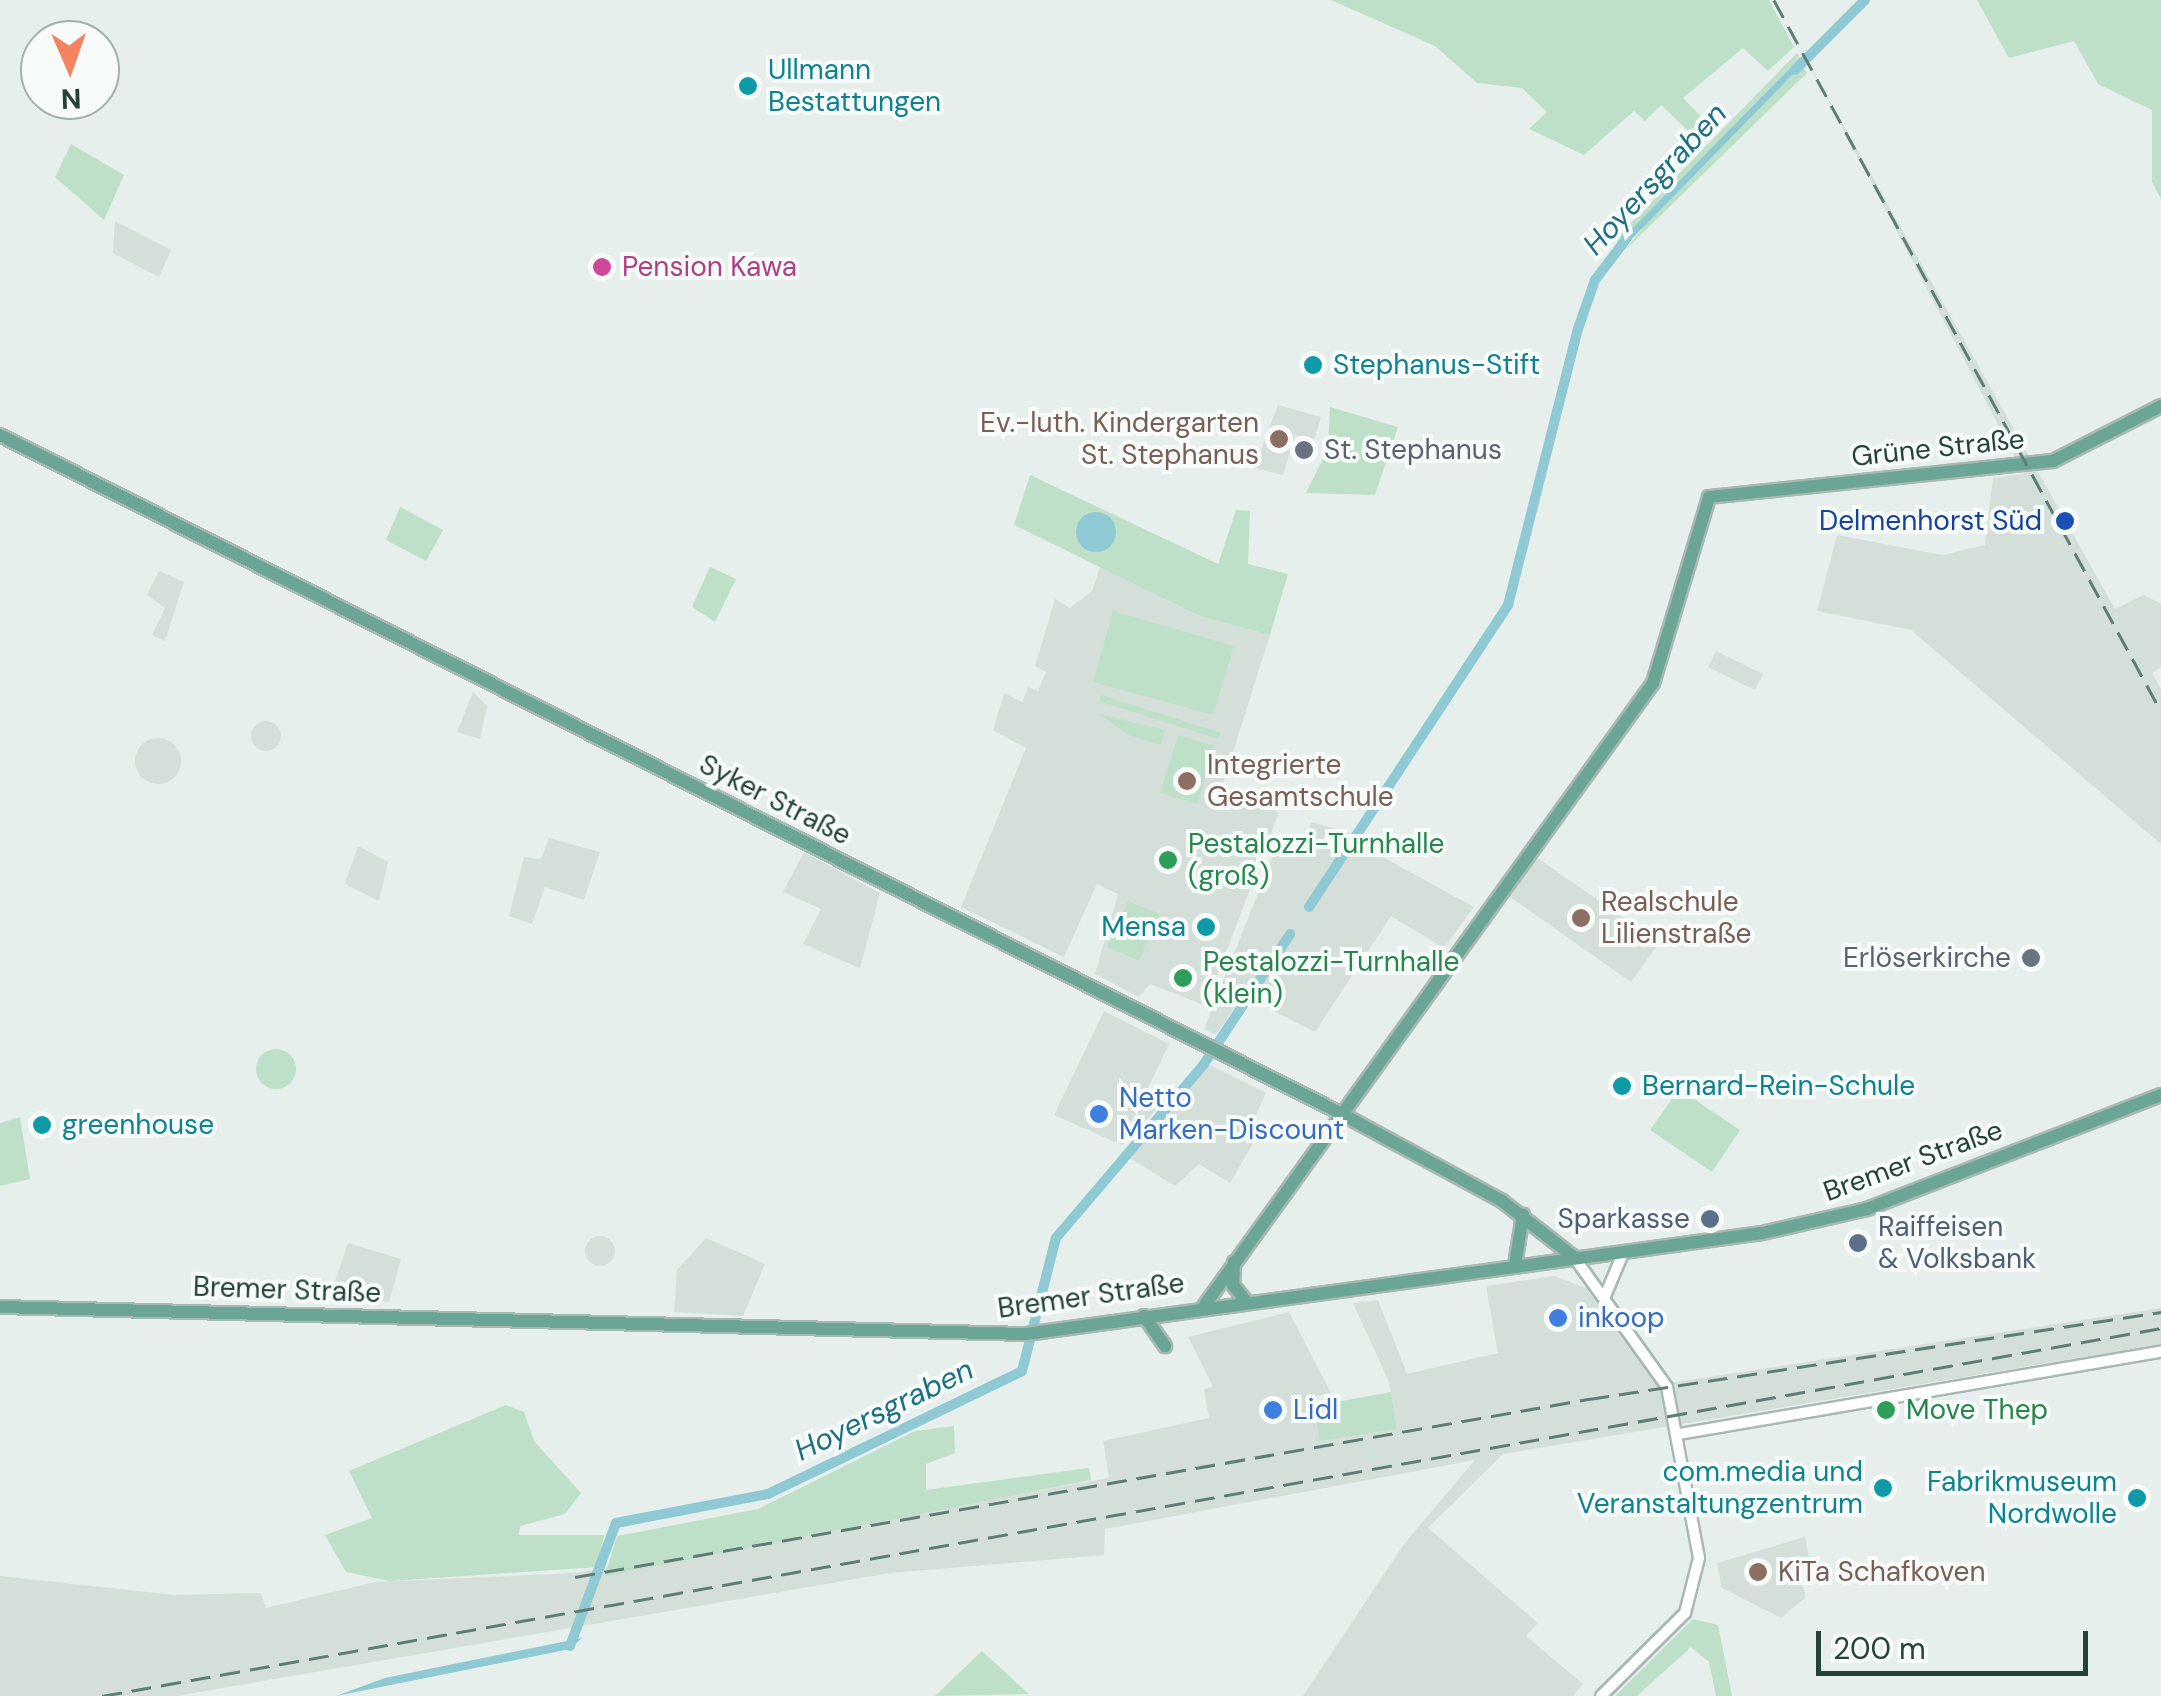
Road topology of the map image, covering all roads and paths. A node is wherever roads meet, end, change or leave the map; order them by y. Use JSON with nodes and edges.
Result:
{"nodes":[{"id":1,"x":2161,"y":406,"type":"edge"},
{"id":2,"x":0,"y":435,"type":"edge"},
{"id":3,"x":2161,"y":1095,"type":"edge"},
{"id":4,"x":1338,"y":1112,"type":"junction"},
{"id":5,"x":1523,"y":1215,"type":"junction"},
{"id":6,"x":1625,"y":1250,"type":"junction"},
{"id":7,"x":1574,"y":1257,"type":"junction"},
{"id":8,"x":1234,"y":1260,"type":"junction"},
{"id":9,"x":1515,"y":1266,"type":"junction"},
{"id":10,"x":1605,"y":1296,"type":"junction"},
{"id":11,"x":1245,"y":1300,"type":"junction"},
{"id":12,"x":1204,"y":1306,"type":"junction"},
{"id":13,"x":0,"y":1307,"type":"edge"},
{"id":14,"x":1144,"y":1316,"type":"junction"},
{"id":15,"x":1166,"y":1346,"type":"dead end"},
{"id":16,"x":2161,"y":1352,"type":"edge"},
{"id":17,"x":1680,"y":1434,"type":"junction"},
{"id":18,"x":1600,"y":1696,"type":"edge"}],
"edges":[{"from":1,"to":4,"type":"main road","name":"Grüne Straße"},
{"from":2,"to":4,"type":"main road","name":"Syker Straße"},
{"from":3,"to":6,"type":"main road","name":"Bremer Straße"},
{"from":4,"to":5,"type":"main road","name":"Syker Straße"},
{"from":4,"to":8,"type":"main road"},
{"from":5,"to":7,"type":"main road","name":"Syker Straße"},
{"from":5,"to":9,"type":"main road"},
{"from":6,"to":7,"type":"main road","name":"Bremer Straße"},
{"from":6,"to":10,"type":"street"},
{"from":7,"to":9,"type":"main road","name":"Bremer Straße"},
{"from":7,"to":10,"type":"street"},
{"from":8,"to":11,"type":"main road"},
{"from":8,"to":12,"type":"main road"},
{"from":9,"to":11,"type":"main road","name":"Bremer Straße"},
{"from":10,"to":17,"type":"street"},
{"from":11,"to":12,"type":"main road","name":"Bremer Straße"},
{"from":12,"to":14,"type":"main road","name":"Bremer Straße"},
{"from":13,"to":14,"type":"main road","name":"Bremer Straße"},
{"from":14,"to":15,"type":"main road"},
{"from":16,"to":17,"type":"street"},
{"from":17,"to":18,"type":"street"}]}
